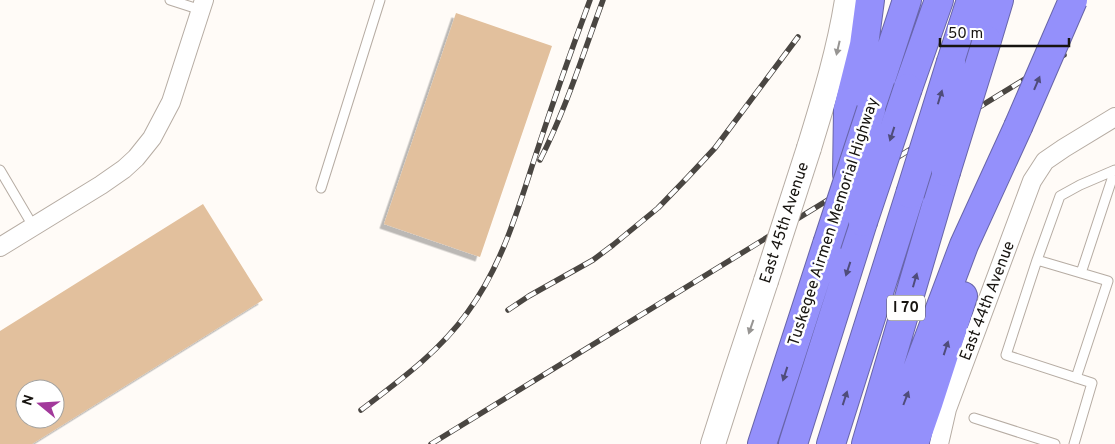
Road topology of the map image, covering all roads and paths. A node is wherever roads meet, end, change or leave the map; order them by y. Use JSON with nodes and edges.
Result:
{"nodes":[{"id":1,"x":170,"y":0,"type":"edge"},
{"id":2,"x":380,"y":0,"type":"edge"},
{"id":3,"x":848,"y":0,"type":"edge"},
{"id":4,"x":870,"y":0,"type":"edge"},
{"id":5,"x":907,"y":0,"type":"edge"},
{"id":6,"x":939,"y":0,"type":"edge"},
{"id":7,"x":970,"y":0,"type":"edge"},
{"id":8,"x":999,"y":0,"type":"edge"},
{"id":9,"x":1073,"y":0,"type":"edge"},
{"id":10,"x":203,"y":5,"type":"edge"},
{"id":11,"x":1115,"y":117,"type":"edge"},
{"id":12,"x":1018,"y":127,"type":"junction"},
{"id":13,"x":0,"y":170,"type":"edge"},
{"id":14,"x":1115,"y":170,"type":"edge"},
{"id":15,"x":847,"y":183,"type":"junction"},
{"id":16,"x":320,"y":188,"type":"dead end"},
{"id":17,"x":33,"y":226,"type":"junction"},
{"id":18,"x":0,"y":247,"type":"edge"},
{"id":19,"x":1038,"y":260,"type":"junction"},
{"id":20,"x":1081,"y":273,"type":"junction"},
{"id":21,"x":1111,"y":278,"type":"edge"},
{"id":22,"x":1076,"y":378,"type":"junction"},
{"id":23,"x":974,"y":418,"type":"dead end"},
{"id":24,"x":713,"y":444,"type":"edge"},
{"id":25,"x":762,"y":444,"type":"edge"},
{"id":26,"x":792,"y":444,"type":"edge"},
{"id":27,"x":831,"y":444,"type":"edge"},
{"id":28,"x":866,"y":444,"type":"edge"},
{"id":29,"x":889,"y":444,"type":"edge"},
{"id":30,"x":914,"y":444,"type":"edge"},
{"id":31,"x":939,"y":444,"type":"edge"},
{"id":32,"x":1055,"y":444,"type":"edge"},
{"id":33,"x":1074,"y":444,"type":"edge"}],
"edges":[{"from":1,"to":10,"type":"lane"},
{"from":2,"to":16,"type":"lane"},
{"from":3,"to":24,"type":"main road","name":"East 45th Avenue","one_way":true,"bridge":true},
{"from":4,"to":15,"type":"highway","bridge":true},
{"from":5,"to":15,"type":"highway","name":"Tuskegee Airmen Memorial Highway","bridge":true},
{"from":6,"to":26,"type":"highway","one_way":true,"bridge":true},
{"from":27,"to":7,"type":"highway","one_way":true,"bridge":true},
{"from":28,"to":8,"type":"highway","number":"I 70","one_way":true,"bridge":true},
{"from":12,"to":9,"type":"highway","one_way":true,"bridge":true},
{"from":10,"to":17,"type":"street"},
{"from":11,"to":31,"type":"street","name":"East 44th Avenue"},
{"from":29,"to":12,"type":"highway","one_way":true},
{"from":30,"to":12,"type":"highway","one_way":true},
{"from":13,"to":17,"type":"lane"},
{"from":14,"to":19,"type":"lane"},
{"from":14,"to":20,"type":"lane"},
{"from":15,"to":25,"type":"highway","name":"Tuskegee Airmen Memorial Highway","one_way":true,"bridge":true},
{"from":17,"to":18,"type":"street"},
{"from":19,"to":20,"type":"lane"},
{"from":19,"to":22,"type":"lane"},
{"from":20,"to":21,"type":"lane"},
{"from":21,"to":22,"type":"lane"},
{"from":22,"to":33,"type":"lane"},
{"from":23,"to":32,"type":"lane"}]}
